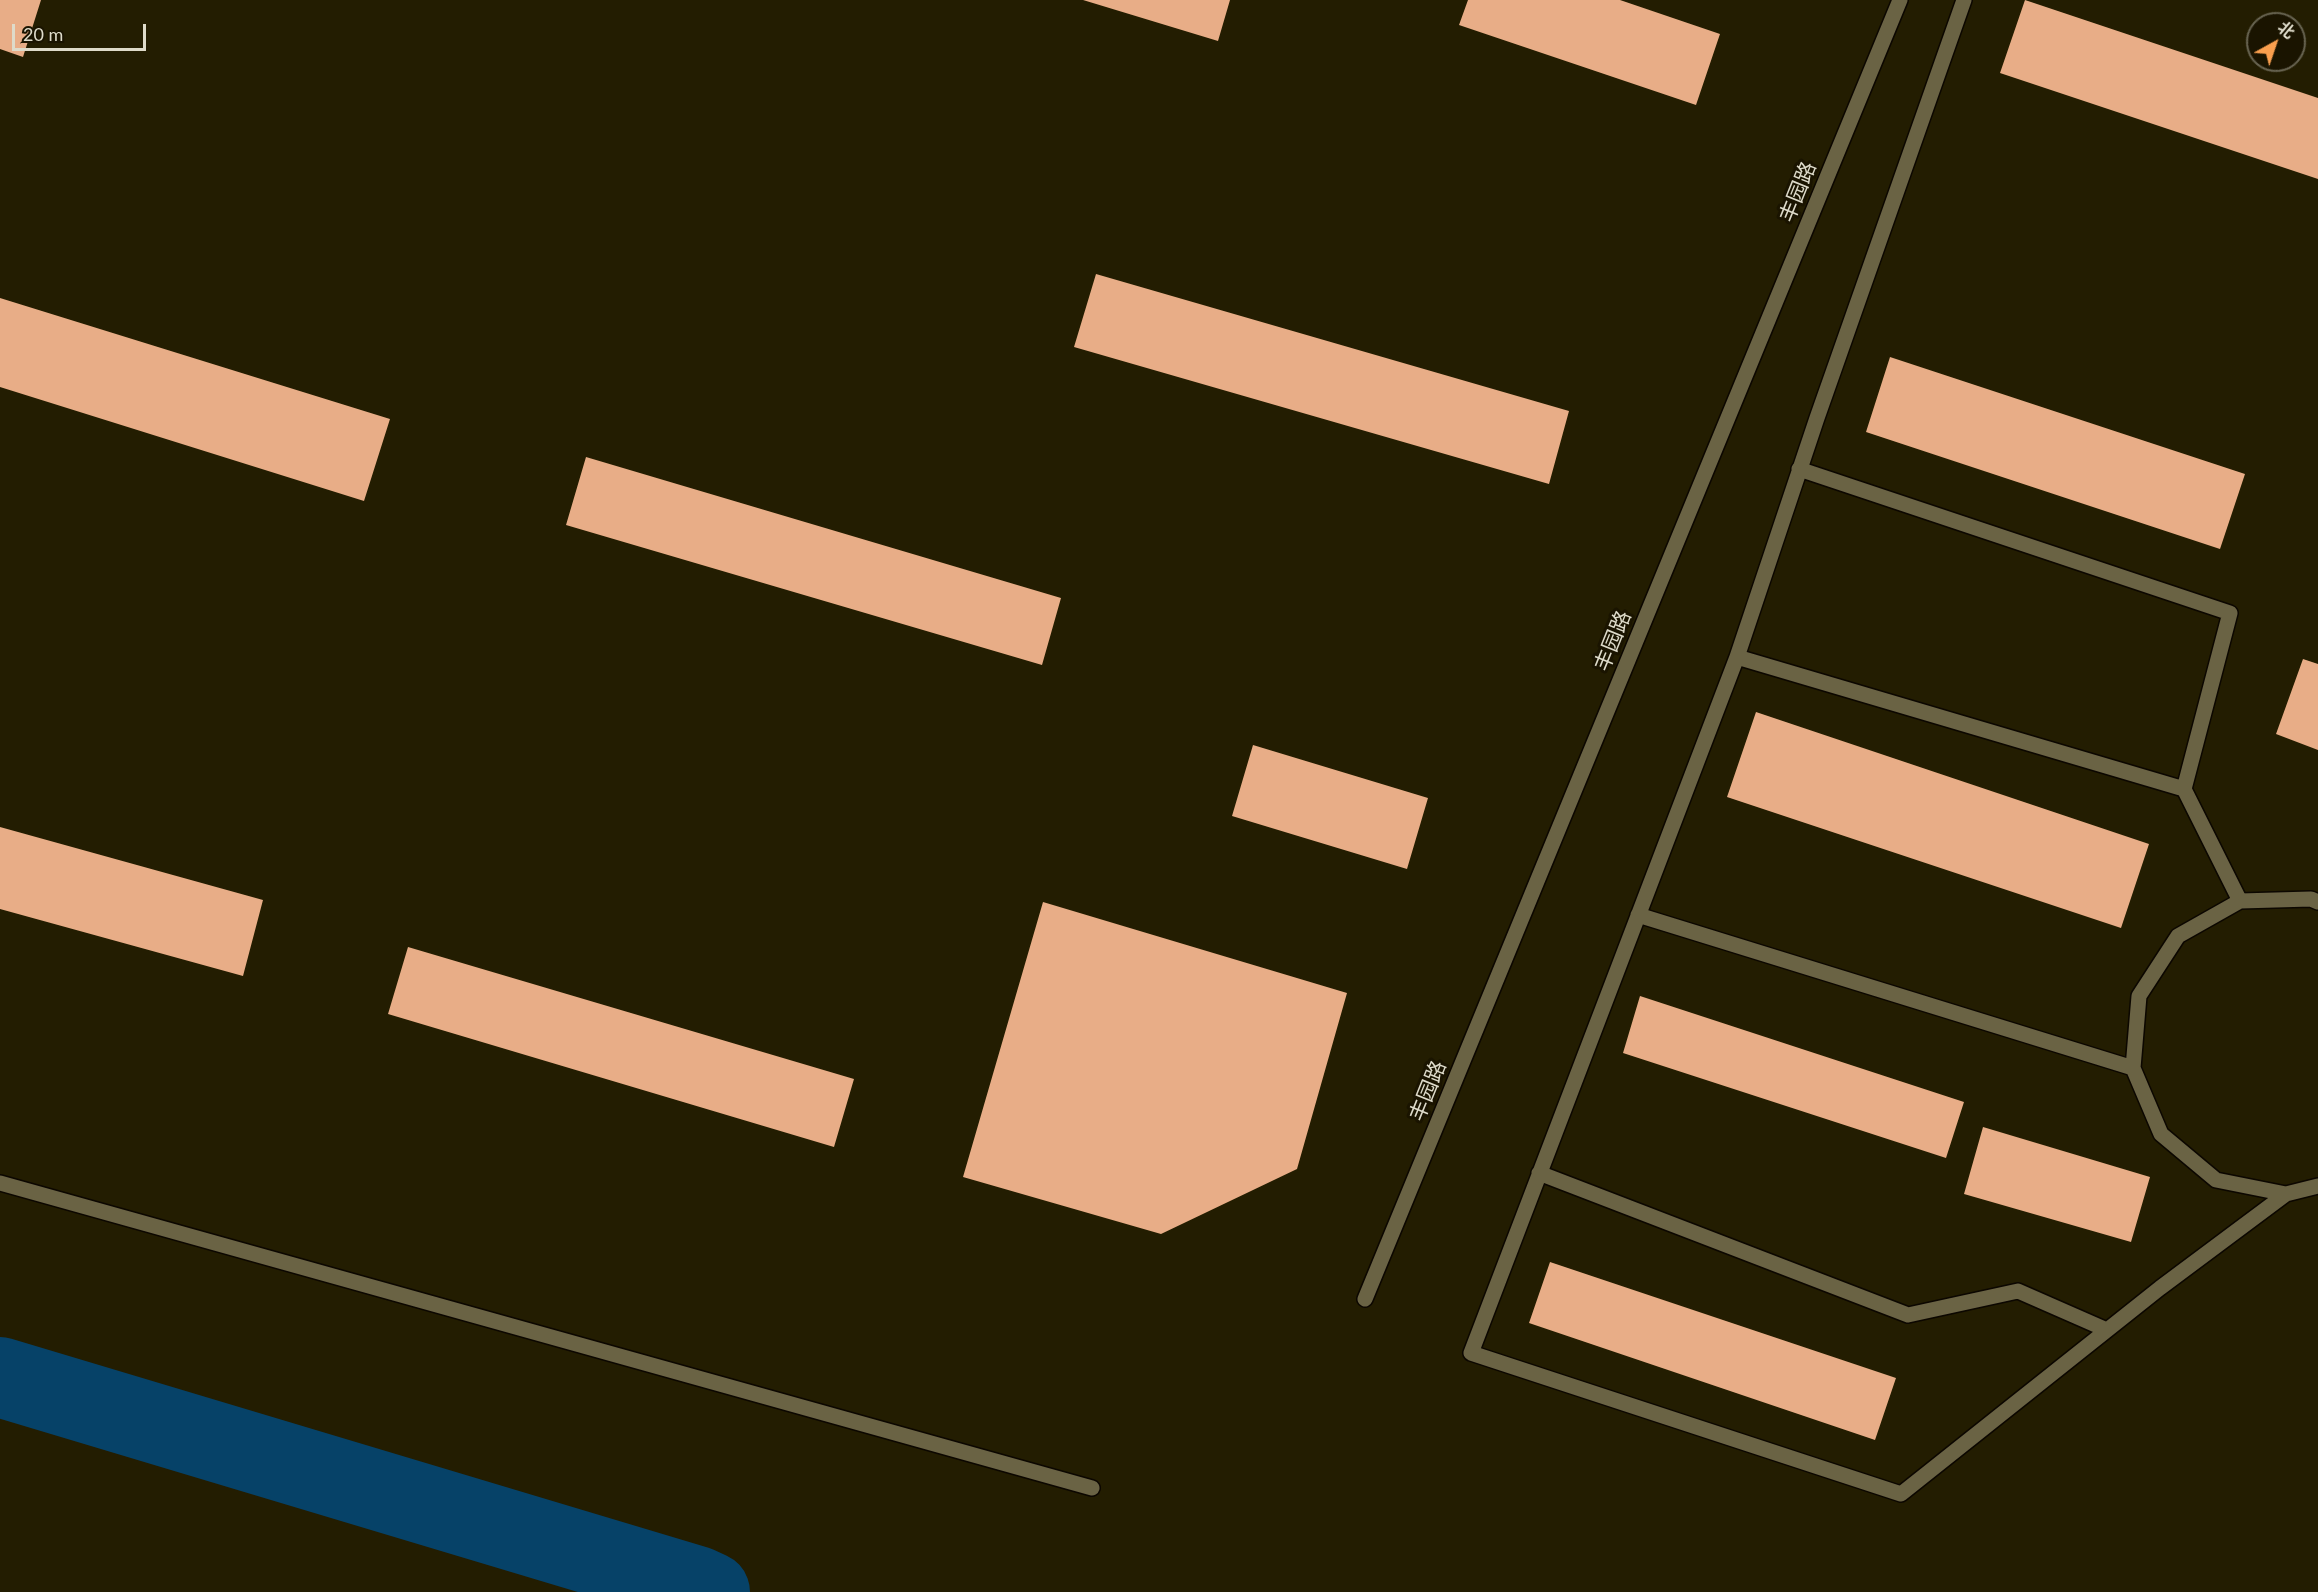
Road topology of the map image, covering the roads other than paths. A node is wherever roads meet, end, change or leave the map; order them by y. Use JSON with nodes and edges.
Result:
{"nodes":[{"id":1,"x":1899,"y":0,"type":"edge"},
{"id":2,"x":1964,"y":0,"type":"edge"},
{"id":3,"x":1800,"y":469,"type":"junction"},
{"id":4,"x":1737,"y":657,"type":"junction"},
{"id":5,"x":2184,"y":789,"type":"junction"},
{"id":6,"x":2240,"y":901,"type":"junction"},
{"id":7,"x":2318,"y":902,"type":"edge"},
{"id":8,"x":1638,"y":915,"type":"junction"},
{"id":9,"x":2133,"y":1068,"type":"junction"},
{"id":10,"x":1539,"y":1173,"type":"junction"},
{"id":11,"x":0,"y":1183,"type":"edge"},
{"id":12,"x":2318,"y":1186,"type":"edge"},
{"id":13,"x":2286,"y":1194,"type":"junction"},
{"id":14,"x":1365,"y":1299,"type":"dead end"},
{"id":15,"x":2107,"y":1330,"type":"junction"},
{"id":16,"x":1092,"y":1488,"type":"dead end"}],
"edges":[{"from":1,"to":14,"type":"street","name":"丰园路"},
{"from":2,"to":3,"type":"street"},
{"from":3,"to":4,"type":"street"},
{"from":3,"to":5,"type":"street"},
{"from":4,"to":5,"type":"street"},
{"from":4,"to":8,"type":"street"},
{"from":5,"to":6,"type":"street"},
{"from":6,"to":7,"type":"street"},
{"from":6,"to":9,"type":"street"},
{"from":8,"to":9,"type":"street"},
{"from":8,"to":10,"type":"street"},
{"from":9,"to":13,"type":"street"},
{"from":10,"to":15,"type":"street"},
{"from":10,"to":15,"type":"street"},
{"from":11,"to":16,"type":"street"},
{"from":12,"to":13,"type":"street"},
{"from":13,"to":15,"type":"street"}]}
